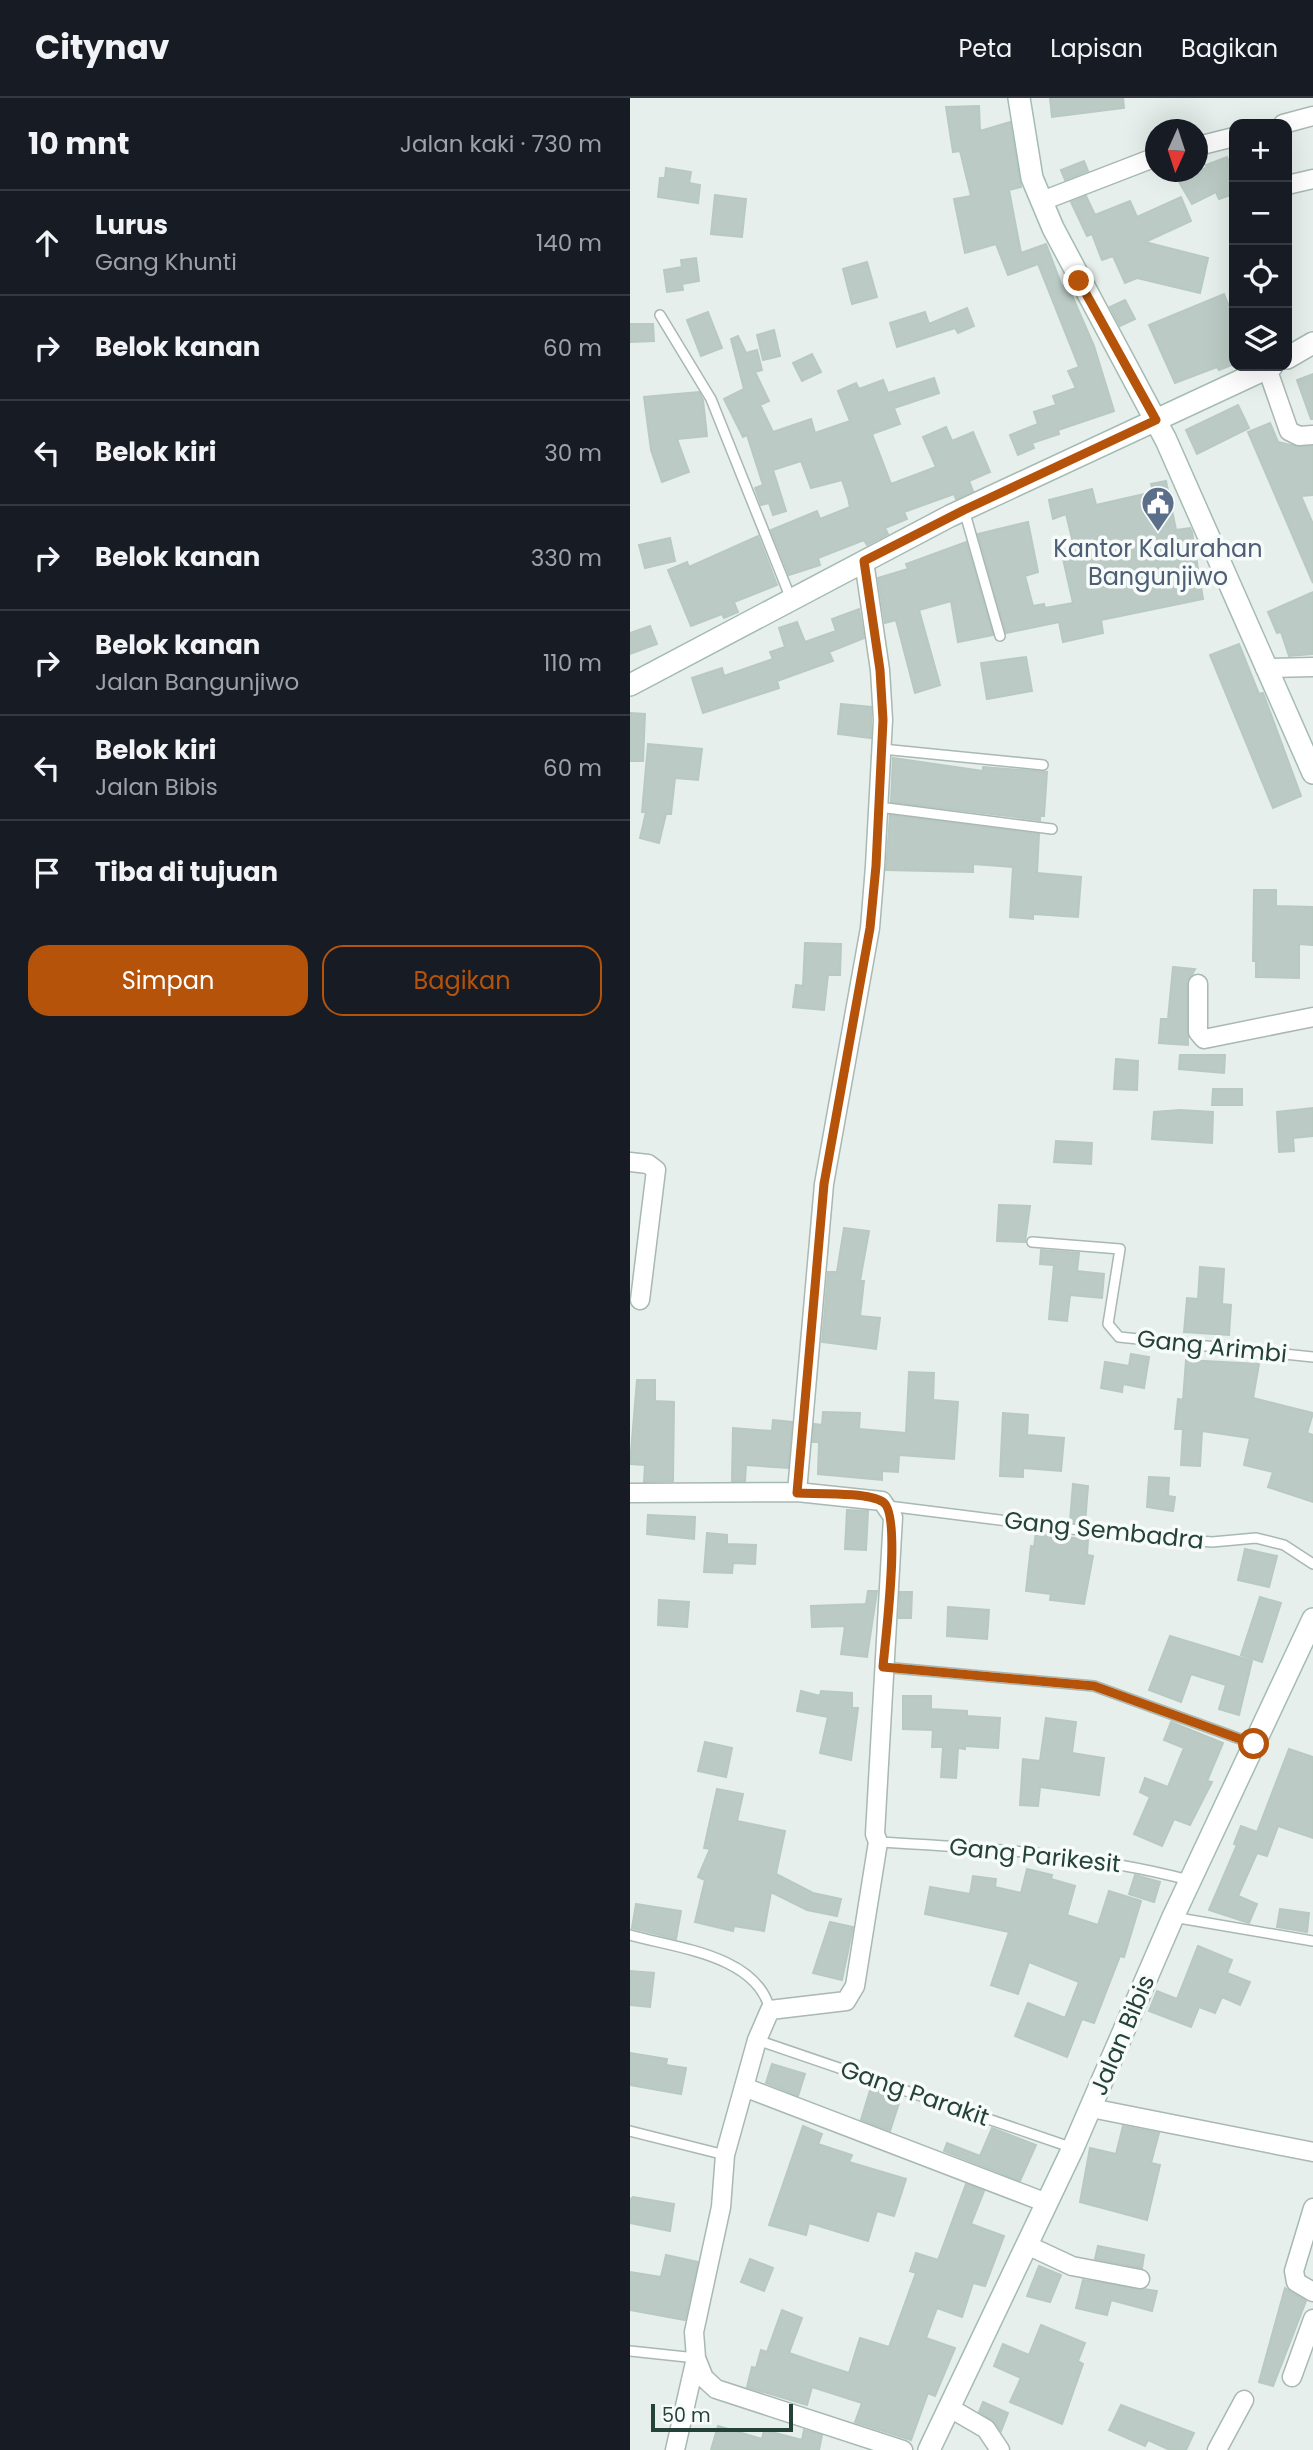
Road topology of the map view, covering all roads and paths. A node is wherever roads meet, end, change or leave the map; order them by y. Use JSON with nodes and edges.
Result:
{"nodes":[{"id":1,"x":1019,"y":98,"type":"edge"},
{"id":2,"x":1313,"y":116,"type":"edge"},
{"id":3,"x":1292,"y":122,"type":"edge"},
{"id":4,"x":1229,"y":138,"type":"edge"},
{"id":5,"x":1208,"y":144,"type":"edge"},
{"id":6,"x":1145,"y":161,"type":"edge"},
{"id":7,"x":1313,"y":180,"type":"edge"},
{"id":8,"x":1292,"y":184,"type":"edge"},
{"id":9,"x":1042,"y":201,"type":"junction"},
{"id":10,"x":660,"y":315,"type":"dead end"},
{"id":11,"x":1313,"y":343,"type":"edge"},
{"id":12,"x":1292,"y":355,"type":"edge"},
{"id":13,"x":1261,"y":371,"type":"edge"},
{"id":14,"x":1271,"y":371,"type":"edge"},
{"id":15,"x":1156,"y":420,"type":"junction"},
{"id":16,"x":1313,"y":435,"type":"edge"},
{"id":17,"x":964,"y":510,"type":"junction"},
{"id":18,"x":864,"y":561,"type":"junction"},
{"id":19,"x":790,"y":599,"type":"junction"},
{"id":20,"x":1000,"y":636,"type":"dead end"},
{"id":21,"x":1313,"y":667,"type":"edge"},
{"id":22,"x":1265,"y":668,"type":"junction"},
{"id":23,"x":630,"y":683,"type":"edge"},
{"id":24,"x":882,"y":749,"type":"junction"},
{"id":25,"x":1043,"y":765,"type":"dead end"},
{"id":26,"x":1313,"y":773,"type":"edge"},
{"id":27,"x":879,"y":807,"type":"junction"},
{"id":28,"x":1052,"y":829,"type":"dead end"},
{"id":29,"x":1198,"y":984,"type":"dead end"},
{"id":30,"x":1313,"y":1017,"type":"edge"},
{"id":31,"x":630,"y":1162,"type":"edge"},
{"id":32,"x":1032,"y":1242,"type":"dead end"},
{"id":33,"x":640,"y":1300,"type":"dead end"},
{"id":34,"x":1313,"y":1357,"type":"edge"},
{"id":35,"x":630,"y":1493,"type":"edge"},
{"id":36,"x":797,"y":1493,"type":"junction"},
{"id":37,"x":888,"y":1506,"type":"junction"},
{"id":38,"x":1313,"y":1564,"type":"edge"},
{"id":39,"x":1313,"y":1619,"type":"edge"},
{"id":40,"x":883,"y":1667,"type":"junction"},
{"id":41,"x":1254,"y":1744,"type":"junction"},
{"id":42,"x":878,"y":1842,"type":"junction"},
{"id":43,"x":1190,"y":1880,"type":"junction"},
{"id":44,"x":1174,"y":1917,"type":"junction"},
{"id":45,"x":630,"y":1935,"type":"edge"},
{"id":46,"x":1313,"y":1941,"type":"edge"},
{"id":47,"x":770,"y":2010,"type":"junction"},
{"id":48,"x":757,"y":2040,"type":"junction"},
{"id":49,"x":744,"y":2087,"type":"junction"},
{"id":50,"x":1091,"y":2108,"type":"junction"},
{"id":51,"x":630,"y":2132,"type":"edge"},
{"id":52,"x":1073,"y":2148,"type":"junction"},
{"id":53,"x":1313,"y":2151,"type":"edge"},
{"id":54,"x":725,"y":2155,"type":"junction"},
{"id":55,"x":1047,"y":2203,"type":"junction"},
{"id":56,"x":1313,"y":2208,"type":"edge"},
{"id":57,"x":1027,"y":2245,"type":"junction"},
{"id":58,"x":1140,"y":2279,"type":"dead end"},
{"id":59,"x":1313,"y":2292,"type":"edge"},
{"id":60,"x":1313,"y":2319,"type":"edge"},
{"id":61,"x":630,"y":2351,"type":"edge"},
{"id":62,"x":696,"y":2358,"type":"junction"},
{"id":63,"x":1292,"y":2377,"type":"dead end"},
{"id":64,"x":1244,"y":2400,"type":"dead end"},
{"id":65,"x":950,"y":2408,"type":"junction"},
{"id":66,"x":675,"y":2450,"type":"edge"},
{"id":67,"x":903,"y":2450,"type":"edge"},
{"id":68,"x":929,"y":2450,"type":"edge"},
{"id":69,"x":1000,"y":2450,"type":"edge"},
{"id":70,"x":1217,"y":2450,"type":"edge"}],
"edges":[{"from":1,"to":9,"type":"main road"},
{"from":2,"to":3,"type":"street"},
{"from":4,"to":5,"type":"street"},
{"from":6,"to":9,"type":"street"},
{"from":7,"to":8,"type":"street"},
{"from":9,"to":15,"type":"main road"},
{"from":10,"to":19,"type":"lane"},
{"from":11,"to":12,"type":"main road"},
{"from":13,"to":15,"type":"main road"},
{"from":14,"to":16,"type":"street"},
{"from":15,"to":17,"type":"main road"},
{"from":15,"to":22,"type":"main road"},
{"from":17,"to":18,"type":"main road"},
{"from":17,"to":20,"type":"lane"},
{"from":18,"to":19,"type":"main road"},
{"from":18,"to":24,"type":"street"},
{"from":19,"to":23,"type":"main road"},
{"from":21,"to":22,"type":"street"},
{"from":22,"to":26,"type":"main road"},
{"from":24,"to":25,"type":"lane"},
{"from":24,"to":27,"type":"street"},
{"from":27,"to":28,"type":"lane"},
{"from":27,"to":36,"type":"street"},
{"from":29,"to":30,"type":"street"},
{"from":31,"to":33,"type":"street"},
{"from":32,"to":34,"type":"lane","name":"Gang Arimbi"},
{"from":35,"to":36,"type":"street"},
{"from":36,"to":37,"type":"street"},
{"from":37,"to":38,"type":"lane","name":"Gang Sembadra"},
{"from":37,"to":40,"type":"street"},
{"from":39,"to":41,"type":"main road","name":"Jalan Bibis"},
{"from":40,"to":41,"type":"lane"},
{"from":40,"to":42,"type":"street"},
{"from":41,"to":43,"type":"main road","name":"Jalan Bibis"},
{"from":42,"to":43,"type":"lane","name":"Gang Parikesit"},
{"from":42,"to":47,"type":"street"},
{"from":43,"to":44,"type":"main road","name":"Jalan Bibis"},
{"from":44,"to":46,"type":"lane"},
{"from":44,"to":50,"type":"main road","name":"Jalan Bibis"},
{"from":45,"to":47,"type":"lane"},
{"from":47,"to":48,"type":"street"},
{"from":48,"to":49,"type":"street"},
{"from":48,"to":52,"type":"lane","name":"Gang Parakit"},
{"from":49,"to":54,"type":"street"},
{"from":49,"to":55,"type":"street"},
{"from":50,"to":52,"type":"main road","name":"Jalan Bibis"},
{"from":50,"to":53,"type":"street"},
{"from":51,"to":54,"type":"lane"},
{"from":52,"to":55,"type":"main road","name":"Jalan Bibis"},
{"from":54,"to":62,"type":"street"},
{"from":55,"to":57,"type":"main road","name":"Jalan Bibis"},
{"from":56,"to":59,"type":"street"},
{"from":57,"to":58,"type":"street"},
{"from":57,"to":65,"type":"main road","name":"Jalan Bibis"},
{"from":60,"to":63,"type":"street"},
{"from":61,"to":62,"type":"lane"},
{"from":62,"to":66,"type":"street"},
{"from":62,"to":67,"type":"street"},
{"from":64,"to":70,"type":"street"},
{"from":65,"to":68,"type":"main road","name":"Jalan Bibis"},
{"from":65,"to":69,"type":"street"}]}
